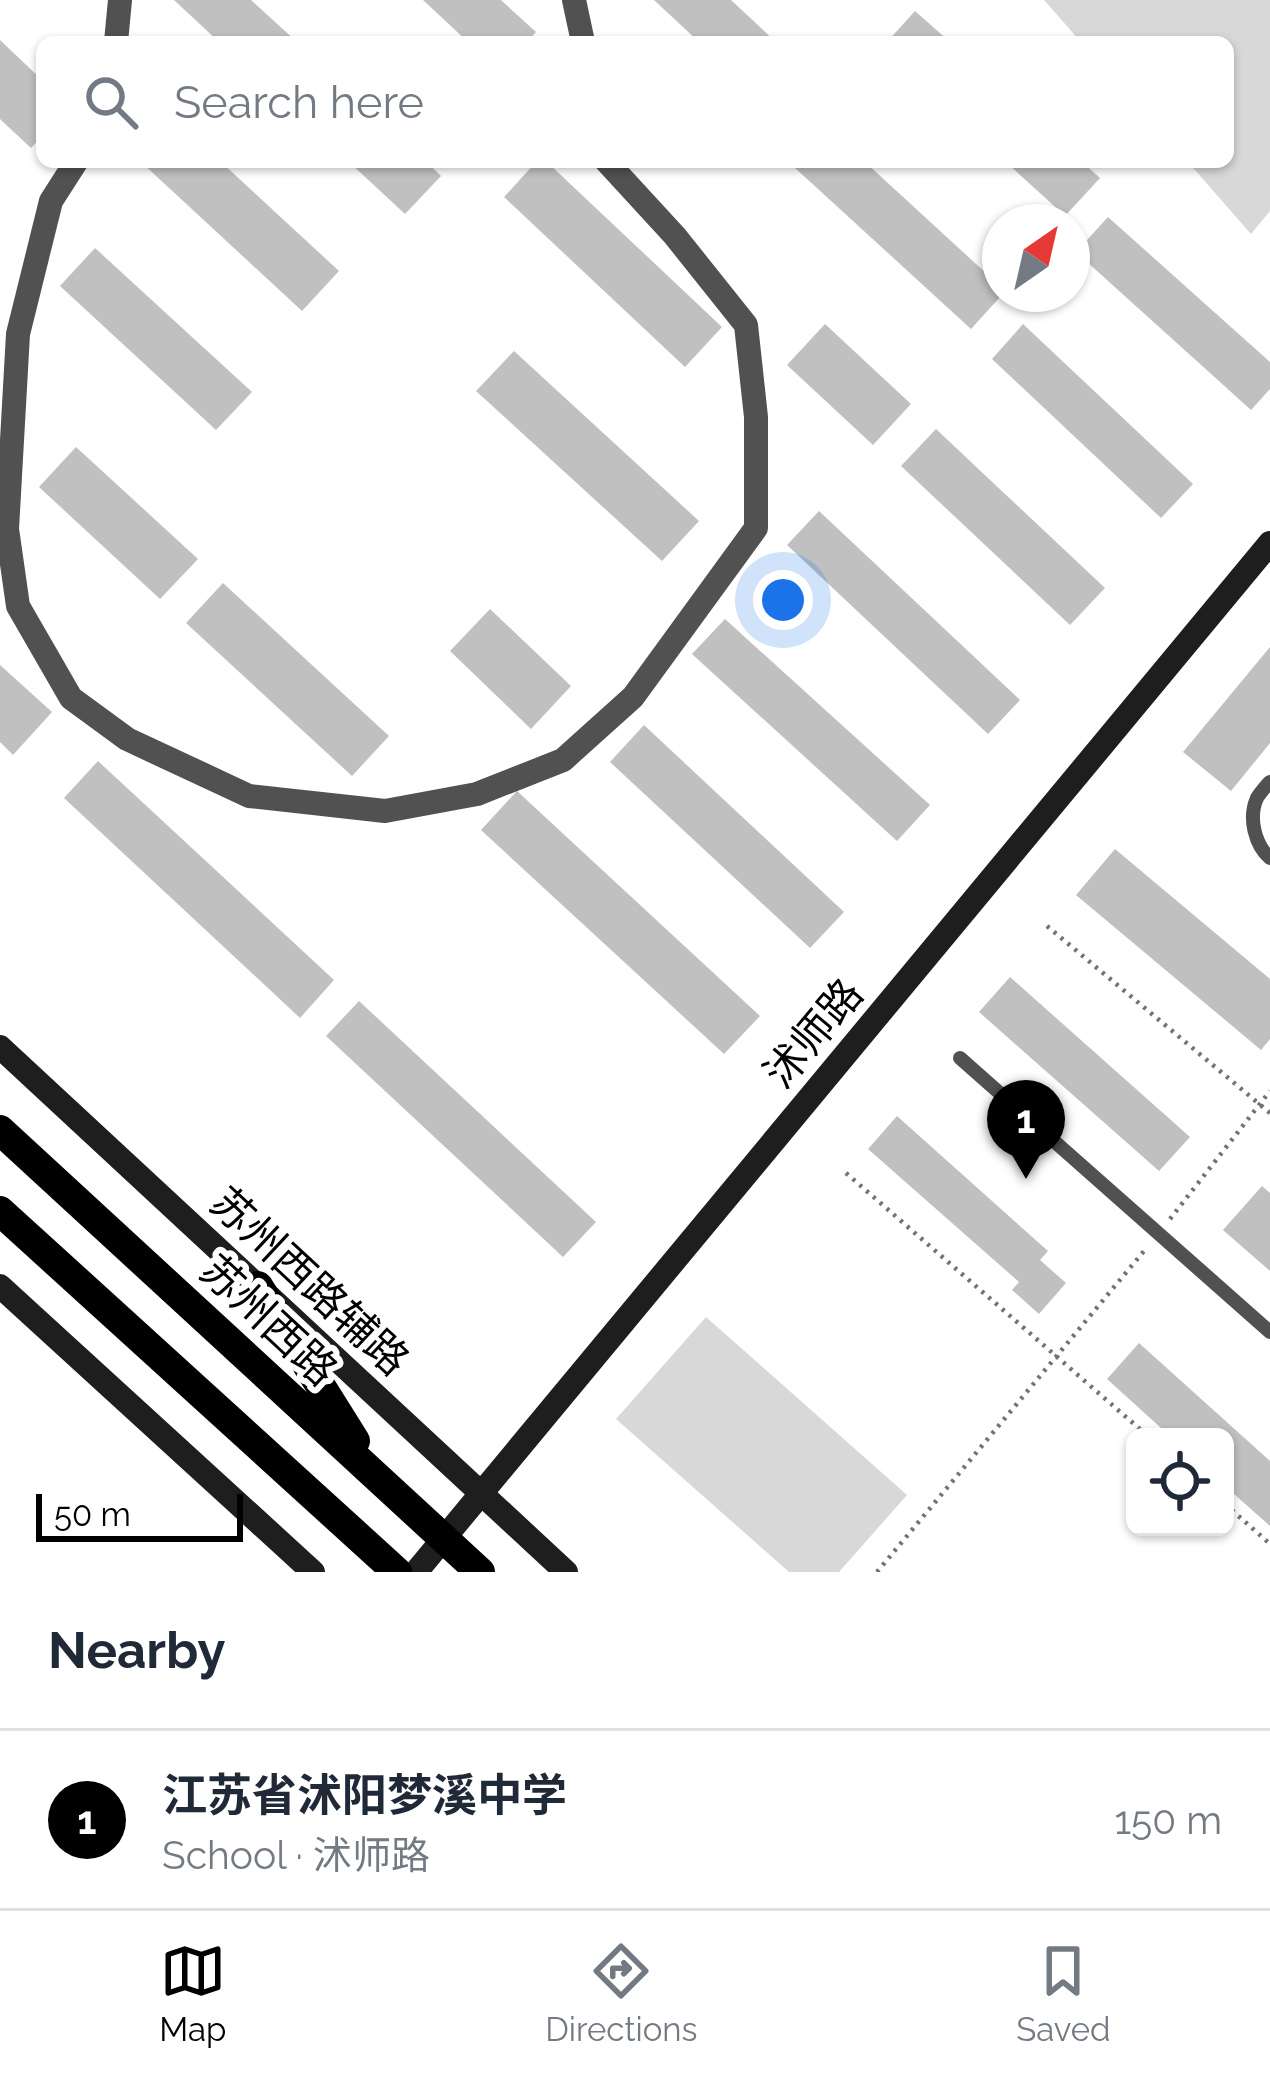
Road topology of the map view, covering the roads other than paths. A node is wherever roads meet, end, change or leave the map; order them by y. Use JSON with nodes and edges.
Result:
{"nodes":[{"id":1,"x":120,"y":0,"type":"edge"},
{"id":2,"x":574,"y":0,"type":"edge"},
{"id":3,"x":117,"y":36,"type":"edge"},
{"id":4,"x":582,"y":36,"type":"edge"},
{"id":5,"x":72,"y":168,"type":"edge"},
{"id":6,"x":613,"y":168,"type":"edge"},
{"id":7,"x":1270,"y":543,"type":"edge"},
{"id":8,"x":1270,"y":782,"type":"edge"},
{"id":9,"x":1270,"y":857,"type":"edge"},
{"id":10,"x":0,"y":1047,"type":"edge"},
{"id":11,"x":960,"y":1058,"type":"dead end"},
{"id":12,"x":0,"y":1130,"type":"edge"},
{"id":13,"x":0,"y":1211,"type":"edge"},
{"id":14,"x":0,"y":1286,"type":"edge"},
{"id":15,"x":258,"y":1286,"type":"junction"},
{"id":16,"x":1270,"y":1332,"type":"edge"},
{"id":17,"x":377,"y":1477,"type":"junction"},
{"id":18,"x":481,"y":1493,"type":"junction"},
{"id":19,"x":444,"y":1538,"type":"junction"},
{"id":20,"x":313,"y":1572,"type":"edge"},
{"id":21,"x":397,"y":1572,"type":"edge"},
{"id":22,"x":416,"y":1572,"type":"edge"},
{"id":23,"x":480,"y":1572,"type":"edge"},
{"id":24,"x":566,"y":1572,"type":"edge"}],
"edges":[{"from":1,"to":3,"type":"street"},
{"from":2,"to":4,"type":"street"},
{"from":5,"to":6,"type":"street"},
{"from":7,"to":18,"type":"street","name":"沭师路"},
{"from":8,"to":9,"type":"lane"},
{"from":10,"to":15,"type":"street","name":"苏州西路辅路"},
{"from":11,"to":16,"type":"lane"},
{"from":12,"to":17,"type":"main road","name":"苏州西路"},
{"from":13,"to":21,"type":"main road"},
{"from":14,"to":20,"type":"street"},
{"from":15,"to":17,"type":"main road"},
{"from":15,"to":18,"type":"street","name":"苏州西路辅路"},
{"from":17,"to":19,"type":"main road","name":"苏州西路"},
{"from":18,"to":19,"type":"street","name":"沭师路"},
{"from":18,"to":24,"type":"street","name":"苏州西路辅路"},
{"from":19,"to":22,"type":"street","name":"沭师路"},
{"from":19,"to":23,"type":"main road","name":"苏州西路"}]}
